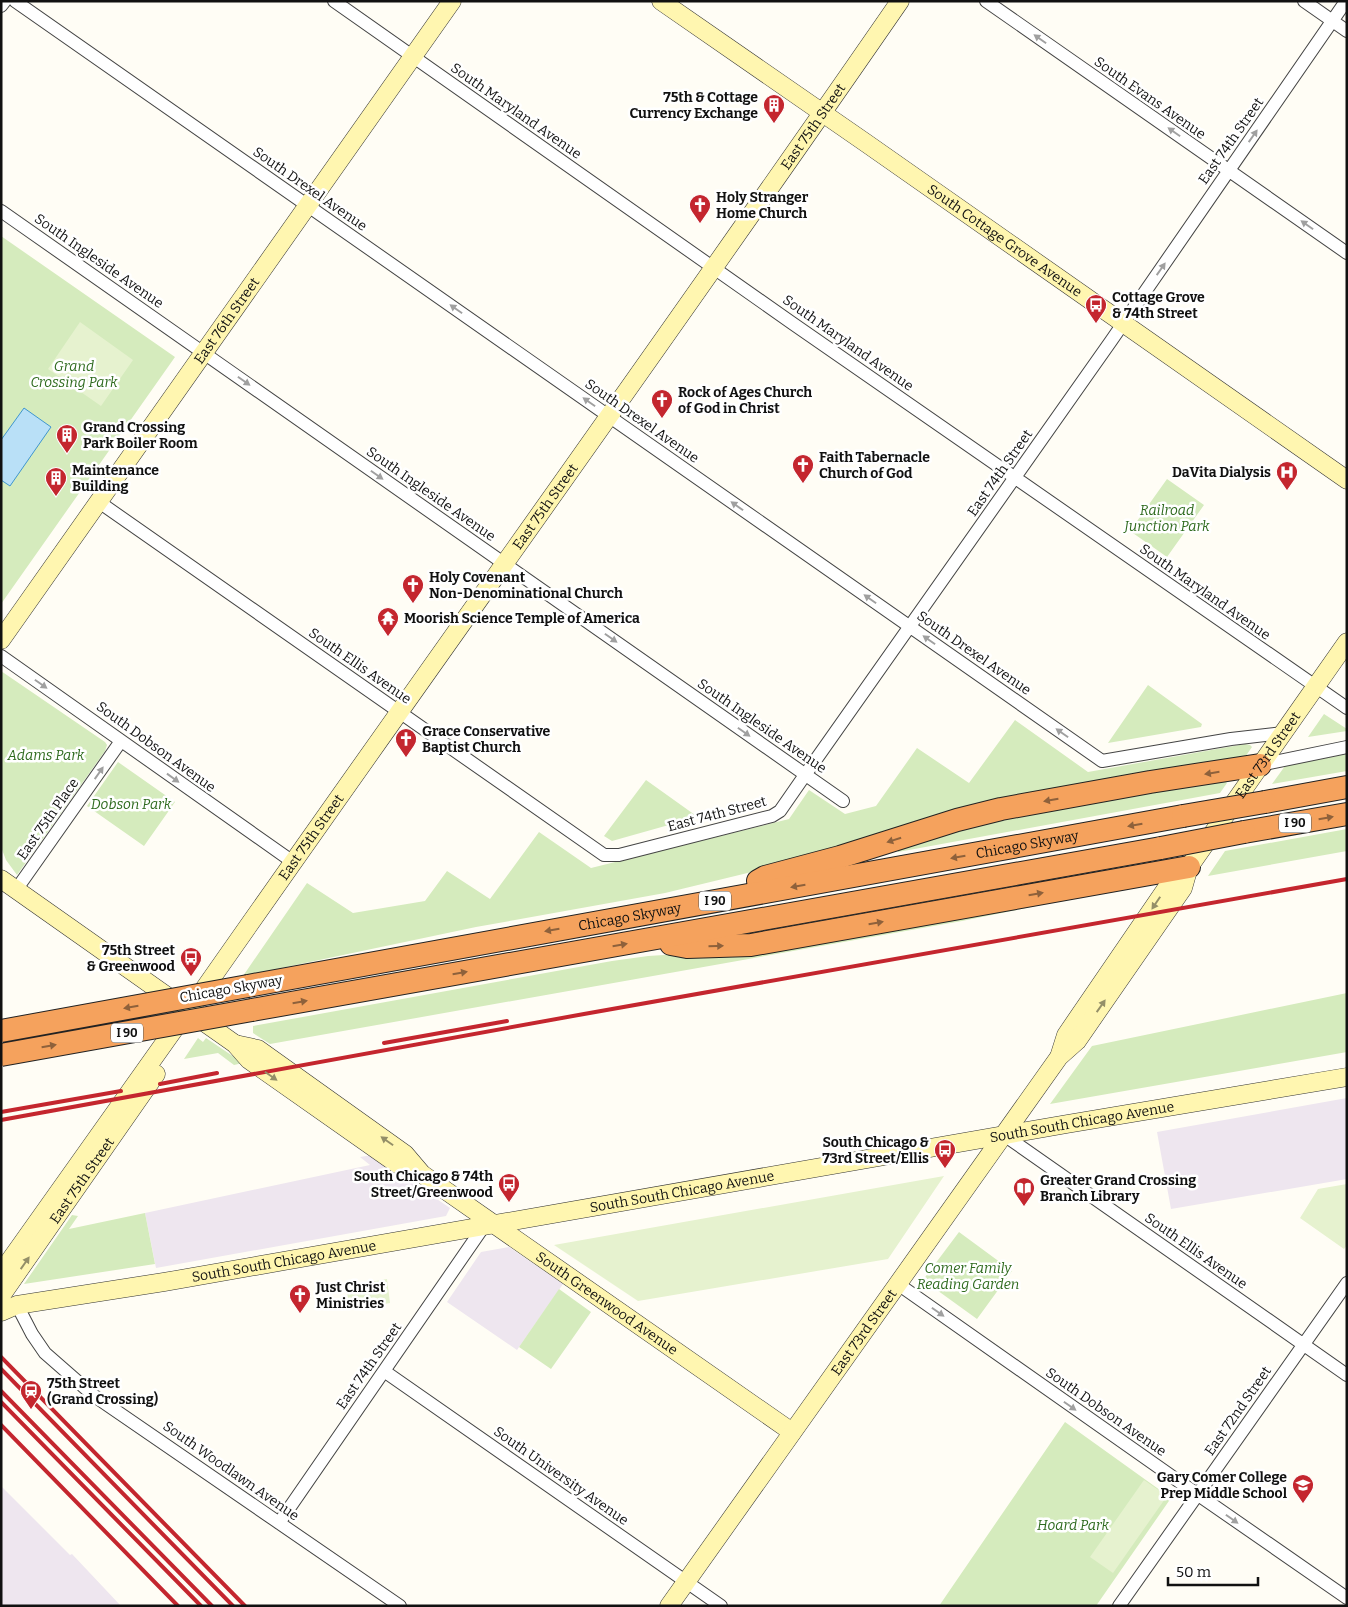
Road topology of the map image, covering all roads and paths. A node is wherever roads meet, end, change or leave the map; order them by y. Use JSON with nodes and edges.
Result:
{"nodes":[{"id":1,"x":5,"y":1,"type":"edge"},
{"id":2,"x":15,"y":1,"type":"edge"},
{"id":3,"x":334,"y":1,"type":"edge"},
{"id":4,"x":452,"y":1,"type":"edge"},
{"id":5,"x":661,"y":1,"type":"edge"},
{"id":6,"x":900,"y":1,"type":"edge"},
{"id":7,"x":986,"y":1,"type":"edge"},
{"id":8,"x":1304,"y":1,"type":"edge"},
{"id":9,"x":1346,"y":1,"type":"edge"},
{"id":10,"x":1,"y":6,"type":"edge"},
{"id":11,"x":1332,"y":21,"type":"junction"},
{"id":12,"x":1347,"y":31,"type":"edge"},
{"id":13,"x":413,"y":57,"type":"junction"},
{"id":14,"x":823,"y":113,"type":"junction"},
{"id":15,"x":1229,"y":171,"type":"junction"},
{"id":16,"x":308,"y":206,"type":"junction"},
{"id":17,"x":1,"y":211,"type":"edge"},
{"id":18,"x":1347,"y":253,"type":"edge"},
{"id":19,"x":714,"y":268,"type":"junction"},
{"id":20,"x":1123,"y":324,"type":"junction"},
{"id":21,"x":204,"y":353,"type":"junction"},
{"id":22,"x":608,"y":416,"type":"junction"},
{"id":23,"x":1015,"y":477,"type":"junction"},
{"id":24,"x":1347,"y":480,"type":"edge"},
{"id":25,"x":99,"y":502,"type":"junction"},
{"id":26,"x":504,"y":564,"type":"junction"},
{"id":27,"x":910,"y":626,"type":"junction"},
{"id":28,"x":1,"y":640,"type":"edge"},
{"id":29,"x":1347,"y":642,"type":"edge"},
{"id":30,"x":1,"y":656,"type":"edge"},
{"id":31,"x":1315,"y":687,"type":"junction"},
{"id":32,"x":1347,"y":708,"type":"edge"},
{"id":33,"x":399,"y":712,"type":"junction"},
{"id":34,"x":1283,"y":733,"type":"junction"},
{"id":35,"x":121,"y":741,"type":"junction"},
{"id":36,"x":1347,"y":746,"type":"edge"},
{"id":37,"x":1260,"y":766,"type":"junction"},
{"id":38,"x":806,"y":775,"type":"junction"},
{"id":39,"x":1347,"y":787,"type":"edge"},
{"id":40,"x":843,"y":802,"type":"dead end"},
{"id":41,"x":1347,"y":814,"type":"edge"},
{"id":42,"x":604,"y":855,"type":"joint"},
{"id":43,"x":293,"y":862,"type":"junction"},
{"id":44,"x":1188,"y":867,"type":"junction"},
{"id":45,"x":1,"y":879,"type":"edge"},
{"id":46,"x":16,"y":890,"type":"junction"},
{"id":47,"x":717,"y":900,"type":"junction"},
{"id":48,"x":650,"y":940,"type":"junction"},
{"id":49,"x":188,"y":1012,"type":"junction"},
{"id":50,"x":1,"y":1031,"type":"edge"},
{"id":51,"x":1,"y":1055,"type":"edge"},
{"id":52,"x":1347,"y":1077,"type":"edge"},
{"id":53,"x":1004,"y":1135,"type":"junction"},
{"id":54,"x":489,"y":1225,"type":"junction"},
{"id":55,"x":1,"y":1273,"type":"edge"},
{"id":56,"x":1347,"y":1283,"type":"edge"},
{"id":57,"x":898,"y":1284,"type":"junction"},
{"id":58,"x":1,"y":1296,"type":"edge"},
{"id":59,"x":7,"y":1307,"type":"edge"},
{"id":60,"x":1303,"y":1345,"type":"junction"},
{"id":61,"x":384,"y":1371,"type":"junction"},
{"id":62,"x":1347,"y":1375,"type":"edge"},
{"id":63,"x":792,"y":1432,"type":"junction"},
{"id":64,"x":1197,"y":1495,"type":"junction"},
{"id":65,"x":279,"y":1523,"type":"junction"},
{"id":66,"x":686,"y":1582,"type":"junction"},
{"id":67,"x":1347,"y":1598,"type":"edge"},
{"id":68,"x":400,"y":1606,"type":"edge"},
{"id":69,"x":669,"y":1606,"type":"edge"},
{"id":70,"x":721,"y":1606,"type":"edge"},
{"id":71,"x":1119,"y":1606,"type":"edge"}],
"edges":[{"from":1,"to":10,"type":"street"},
{"from":2,"to":16,"type":"street","name":"South Drexel Avenue"},
{"from":3,"to":13,"type":"street","name":"South Maryland Avenue"},
{"from":4,"to":13,"type":"street","name":"East 76th Street"},
{"from":5,"to":14,"type":"street","name":"South Cottage Grove Avenue"},
{"from":6,"to":14,"type":"street","name":"East 75th Street"},
{"from":15,"to":7,"type":"street","name":"South Evans Avenue","one_way":true},
{"from":8,"to":11,"type":"street"},
{"from":9,"to":11,"type":"street","name":"East 74th Street"},
{"from":11,"to":12,"type":"street"},
{"from":15,"to":11,"type":"street","name":"East 74th Street","one_way":true},
{"from":13,"to":16,"type":"street","name":"East 76th Street"},
{"from":13,"to":19,"type":"street","name":"South Maryland Avenue"},
{"from":14,"to":19,"type":"street","name":"East 75th Street"},
{"from":14,"to":20,"type":"street","name":"South Cottage Grove Avenue"},
{"from":18,"to":15,"type":"street","name":"South Evans Avenue","one_way":true},
{"from":20,"to":15,"type":"street","name":"East 74th Street","one_way":true},
{"from":16,"to":21,"type":"street","name":"East 76th Street"},
{"from":22,"to":16,"type":"street","name":"South Drexel Avenue","one_way":true},
{"from":17,"to":21,"type":"street","name":"South Ingleside Avenue"},
{"from":19,"to":22,"type":"street","name":"East 75th Street"},
{"from":19,"to":23,"type":"street","name":"South Maryland Avenue"},
{"from":20,"to":23,"type":"street","name":"East 74th Street"},
{"from":20,"to":24,"type":"street","name":"South Cottage Grove Avenue"},
{"from":21,"to":25,"type":"street","name":"East 76th Street"},
{"from":21,"to":26,"type":"street","name":"South Ingleside Avenue","one_way":true},
{"from":22,"to":26,"type":"street","name":"East 75th Street"},
{"from":27,"to":22,"type":"street","name":"South Drexel Avenue","one_way":true},
{"from":23,"to":27,"type":"street","name":"East 74th Street"},
{"from":23,"to":31,"type":"street","name":"South Maryland Avenue"},
{"from":25,"to":28,"type":"street","name":"East 76th Street"},
{"from":25,"to":33,"type":"street","name":"South Ellis Avenue"},
{"from":26,"to":33,"type":"street","name":"East 75th Street"},
{"from":26,"to":38,"type":"street","name":"South Ingleside Avenue","one_way":true},
{"from":34,"to":27,"type":"street","name":"South Drexel Avenue","one_way":true},
{"from":27,"to":38,"type":"street","name":"East 74th Street"},
{"from":29,"to":31,"type":"street","name":"East 73rd Street"},
{"from":30,"to":35,"type":"street","name":"South Dobson Avenue","one_way":true},
{"from":31,"to":32,"type":"street","name":"South Maryland Avenue"},
{"from":31,"to":34,"type":"street","name":"East 73rd Street"},
{"from":33,"to":42,"type":"street","name":"South Ellis Avenue"},
{"from":33,"to":43,"type":"street","name":"East 75th Street"},
{"from":34,"to":37,"type":"street","name":"East 73rd Street"},
{"from":35,"to":43,"type":"street","name":"South Dobson Avenue","one_way":true},
{"from":46,"to":35,"type":"street","name":"East 75th Place","one_way":true},
{"from":36,"to":37,"type":"street"},
{"from":37,"to":44,"type":"street","name":"East 73rd Street"},
{"from":37,"to":47,"type":"highway","one_way":true},
{"from":38,"to":40,"type":"street","name":"South Ingleside Avenue"},
{"from":38,"to":42,"type":"street","name":"East 74th Street"},
{"from":39,"to":47,"type":"highway","name":"Chicago Skyway","number":"I 90","one_way":true,"bridge":true},
{"from":48,"to":41,"type":"highway","name":"Chicago Skyway","number":"I 90","one_way":true,"bridge":true},
{"from":43,"to":49,"type":"street","name":"East 75th Street"},
{"from":48,"to":44,"type":"highway","one_way":true},
{"from":44,"to":53,"type":"street","name":"East 73rd Street"},
{"from":45,"to":46,"type":"street","name":"South Greenwood Avenue"},
{"from":46,"to":49,"type":"street","name":"South Greenwood Avenue"},
{"from":47,"to":50,"type":"highway","name":"Chicago Skyway","number":"I 90","one_way":true,"bridge":true},
{"from":51,"to":48,"type":"highway","name":"Chicago Skyway","number":"I 90","one_way":true,"bridge":true},
{"from":49,"to":54,"type":"street","name":"South Greenwood Avenue"},
{"from":49,"to":55,"type":"street","name":"East 75th Street"},
{"from":58,"to":49,"type":"street","name":"East 75th Street","one_way":true},
{"from":52,"to":53,"type":"street","name":"South South Chicago Avenue"},
{"from":53,"to":54,"type":"street","name":"South South Chicago Avenue"},
{"from":53,"to":57,"type":"street","name":"East 73rd Street"},
{"from":53,"to":60,"type":"street","name":"South Ellis Avenue"},
{"from":54,"to":59,"type":"street","name":"South South Chicago Avenue"},
{"from":54,"to":61,"type":"street","name":"East 74th Street"},
{"from":54,"to":63,"type":"street","name":"South Greenwood Avenue"},
{"from":56,"to":60,"type":"street","name":"East 72nd Street"},
{"from":57,"to":63,"type":"street","name":"East 73rd Street"},
{"from":57,"to":64,"type":"street","name":"South Dobson Avenue","one_way":true},
{"from":59,"to":65,"type":"street","name":"South Woodlawn Avenue"},
{"from":60,"to":62,"type":"street","name":"South Ellis Avenue"},
{"from":60,"to":64,"type":"street","name":"East 72nd Street"},
{"from":61,"to":65,"type":"street","name":"East 74th Street"},
{"from":61,"to":66,"type":"street","name":"South University Avenue"},
{"from":63,"to":66,"type":"street","name":"East 73rd Street"},
{"from":64,"to":67,"type":"street","name":"South Dobson Avenue","one_way":true},
{"from":64,"to":71,"type":"street","name":"East 72nd Street"},
{"from":65,"to":68,"type":"street","name":"South Woodlawn Avenue"},
{"from":66,"to":69,"type":"street","name":"East 73rd Street"},
{"from":66,"to":70,"type":"street","name":"South University Avenue"}]}
